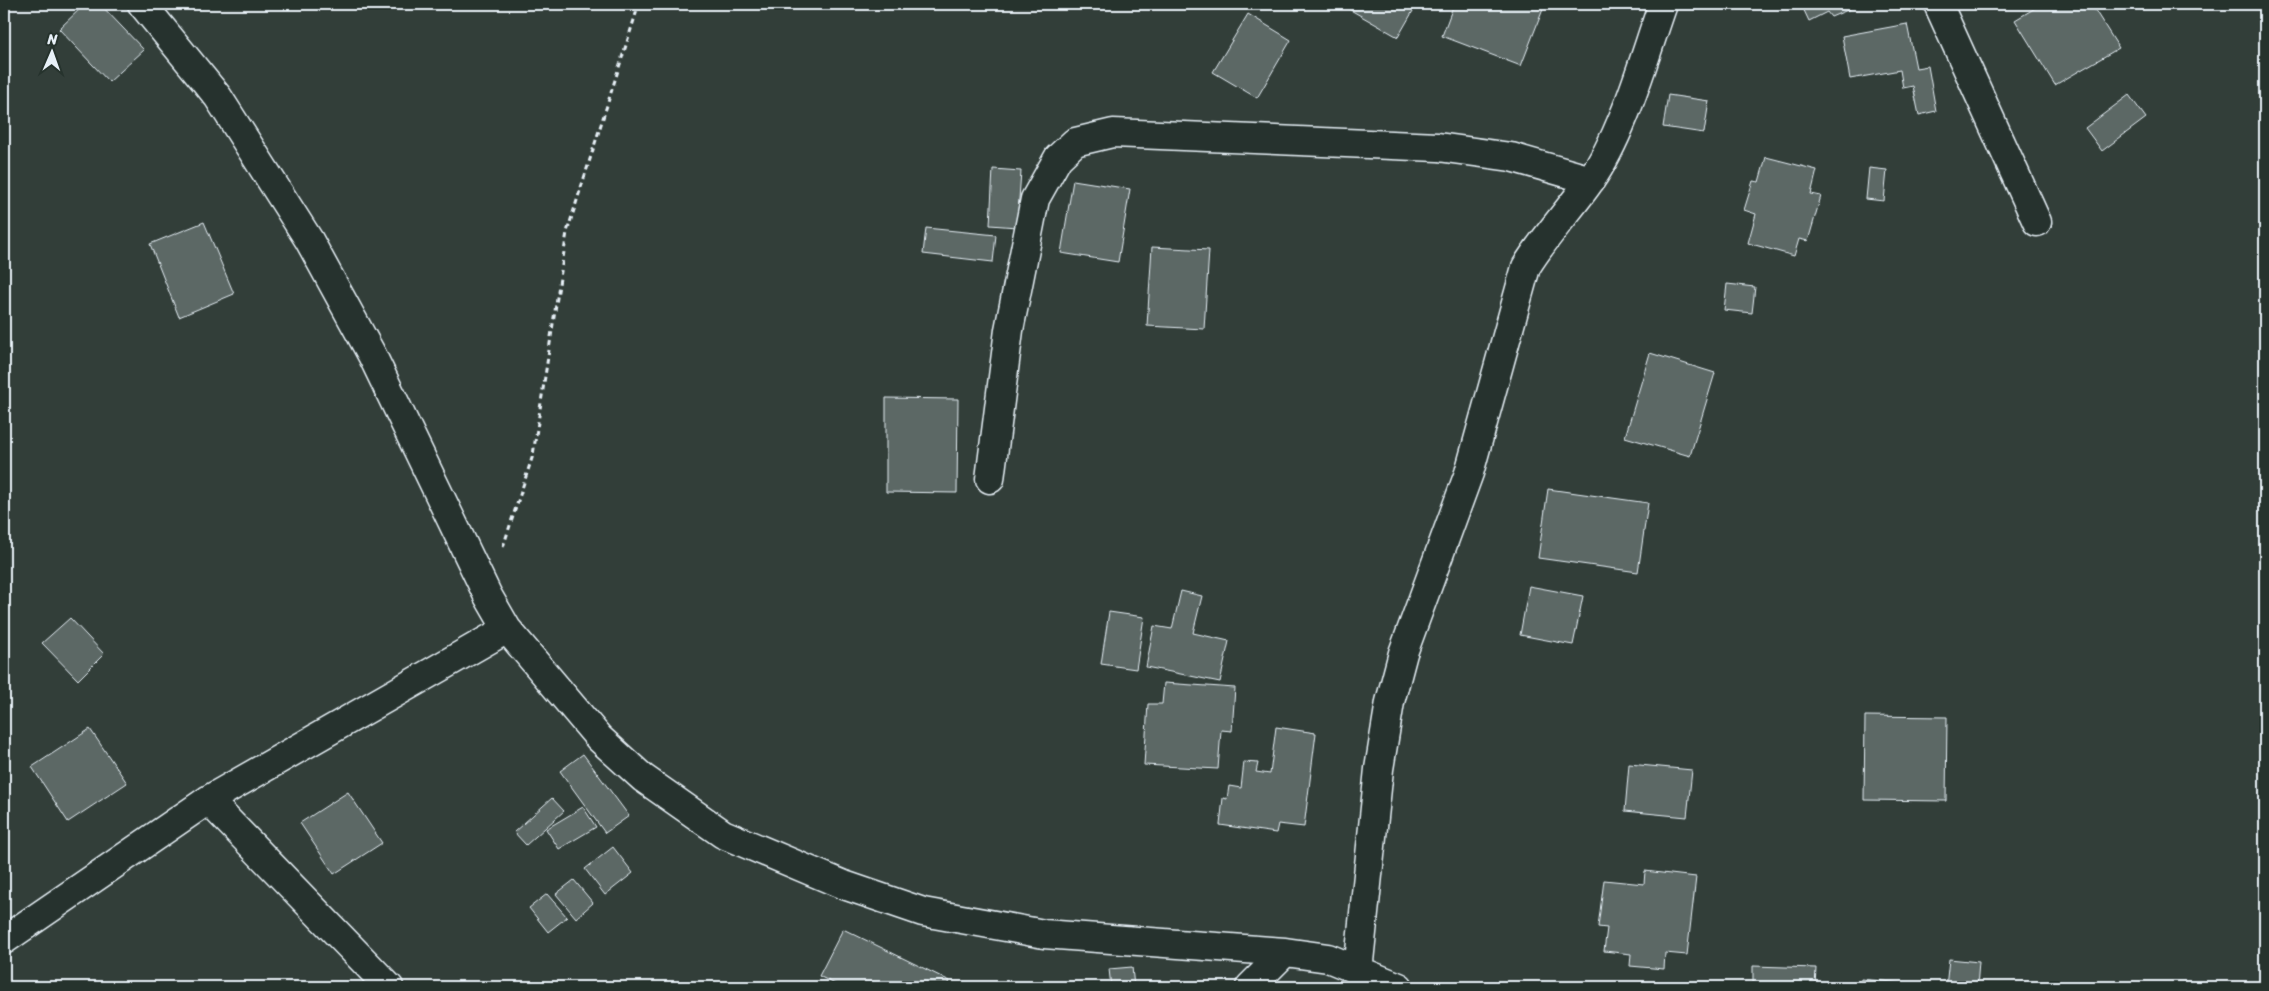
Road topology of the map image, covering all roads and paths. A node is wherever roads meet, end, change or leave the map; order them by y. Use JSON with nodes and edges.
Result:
{"nodes":[{"id":1,"x":142,"y":4,"type":"edge"},
{"id":2,"x":638,"y":4,"type":"edge"},
{"id":3,"x":1663,"y":4,"type":"edge"},
{"id":4,"x":1938,"y":4,"type":"edge"},
{"id":5,"x":1591,"y":180,"type":"junction"},
{"id":6,"x":2037,"y":222,"type":"dead end"},
{"id":7,"x":990,"y":479,"type":"dead end"},
{"id":8,"x":488,"y":596,"type":"junction"},
{"id":9,"x":507,"y":629,"type":"junction"},
{"id":10,"x":208,"y":800,"type":"junction"},
{"id":11,"x":4,"y":940,"type":"edge"},
{"id":12,"x":1286,"y":952,"type":"junction"},
{"id":13,"x":1358,"y":971,"type":"junction"},
{"id":14,"x":389,"y":987,"type":"edge"},
{"id":15,"x":1250,"y":987,"type":"edge"},
{"id":16,"x":1399,"y":987,"type":"edge"}],
"edges":[{"from":1,"to":8,"type":"street"},
{"from":2,"to":8,"type":"path"},
{"from":3,"to":5,"type":"street"},
{"from":4,"to":6,"type":"street"},
{"from":5,"to":7,"type":"street"},
{"from":5,"to":13,"type":"street"},
{"from":8,"to":9,"type":"street"},
{"from":9,"to":10,"type":"street"},
{"from":9,"to":12,"type":"street"},
{"from":10,"to":11,"type":"street"},
{"from":10,"to":14,"type":"street"},
{"from":12,"to":13,"type":"street"},
{"from":12,"to":15,"type":"street"},
{"from":13,"to":16,"type":"street"}]}
